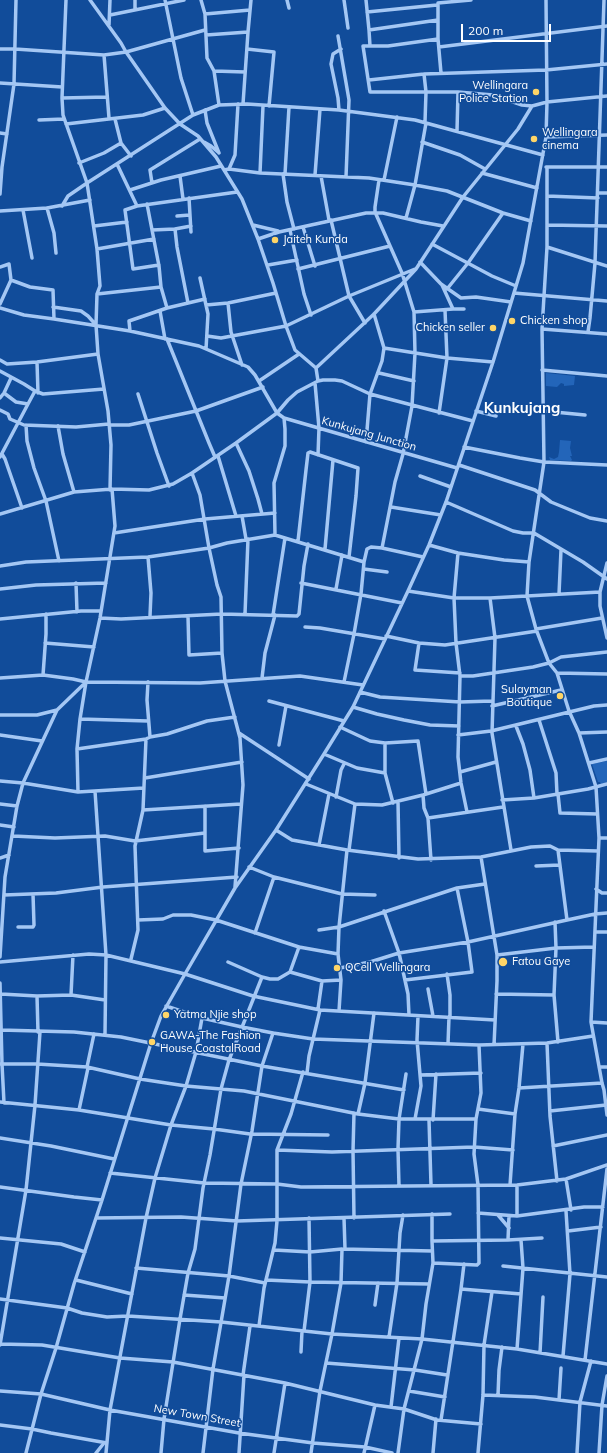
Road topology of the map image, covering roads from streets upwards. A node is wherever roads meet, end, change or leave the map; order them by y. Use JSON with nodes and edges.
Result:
{"nodes":[{"id":1,"x":16,"y":0,"type":"edge"},
{"id":2,"x":66,"y":0,"type":"edge"},
{"id":3,"x":90,"y":0,"type":"edge"},
{"id":4,"x":110,"y":0,"type":"edge"},
{"id":5,"x":135,"y":0,"type":"edge"},
{"id":6,"x":184,"y":0,"type":"edge"},
{"id":7,"x":201,"y":0,"type":"edge"},
{"id":8,"x":251,"y":0,"type":"edge"},
{"id":9,"x":287,"y":0,"type":"edge"},
{"id":10,"x":344,"y":0,"type":"edge"},
{"id":11,"x":366,"y":0,"type":"edge"},
{"id":12,"x":471,"y":0,"type":"edge"},
{"id":13,"x":546,"y":0,"type":"edge"},
{"id":14,"x":604,"y":0,"type":"edge"},
{"id":15,"x":444,"y":1,"type":"edge"},
{"id":16,"x":166,"y":2,"type":"edge"},
{"id":17,"x":438,"y":5,"type":"junction"},
{"id":18,"x":288,"y":8,"type":"dead end"},
{"id":19,"x":135,"y":10,"type":"junction"},
{"id":20,"x":250,"y":10,"type":"junction"},
{"id":21,"x":368,"y":12,"type":"junction"},
{"id":22,"x":204,"y":14,"type":"junction"},
{"id":23,"x":110,"y":15,"type":"junction"},
{"id":24,"x":438,"y":20,"type":"junction"},
{"id":25,"x":109,"y":25,"type":"junction"},
{"id":26,"x":605,"y":26,"type":"edge"},
{"id":27,"x":348,"y":28,"type":"dead end"},
{"id":28,"x":205,"y":30,"type":"junction"},
{"id":29,"x":370,"y":30,"type":"junction"},
{"id":30,"x":248,"y":32,"type":"junction"},
{"id":31,"x":546,"y":34,"type":"junction"},
{"id":32,"x":206,"y":35,"type":"junction"},
{"id":33,"x":338,"y":36,"type":"dead end"},
{"id":34,"x":172,"y":38,"type":"junction"},
{"id":35,"x":438,"y":39,"type":"junction"},
{"id":36,"x":370,"y":46,"type":"junction"},
{"id":37,"x":439,"y":47,"type":"junction"},
{"id":38,"x":0,"y":49,"type":"edge"},
{"id":39,"x":15,"y":49,"type":"junction"},
{"id":40,"x":246,"y":49,"type":"junction"},
{"id":41,"x":341,"y":49,"type":"junction"},
{"id":42,"x":126,"y":52,"type":"junction"},
{"id":43,"x":64,"y":53,"type":"junction"},
{"id":44,"x":104,"y":55,"type":"junction"},
{"id":45,"x":607,"y":64,"type":"edge"},
{"id":46,"x":602,"y":65,"type":"junction"},
{"id":47,"x":546,"y":70,"type":"junction"},
{"id":48,"x":214,"y":71,"type":"junction"},
{"id":49,"x":244,"y":72,"type":"junction"},
{"id":50,"x":441,"y":73,"type":"junction"},
{"id":51,"x":424,"y":74,"type":"junction"},
{"id":52,"x":369,"y":80,"type":"junction"},
{"id":53,"x":0,"y":83,"type":"edge"},
{"id":54,"x":14,"y":84,"type":"junction"},
{"id":55,"x":62,"y":87,"type":"junction"},
{"id":56,"x":426,"y":92,"type":"junction"},
{"id":57,"x":458,"y":92,"type":"junction"},
{"id":58,"x":607,"y":96,"type":"edge"},
{"id":59,"x":601,"y":97,"type":"junction"},
{"id":60,"x":62,"y":98,"type":"junction"},
{"id":61,"x":107,"y":98,"type":"junction"},
{"id":62,"x":547,"y":102,"type":"junction"},
{"id":63,"x":238,"y":104,"type":"junction"},
{"id":64,"x":243,"y":104,"type":"junction"},
{"id":65,"x":220,"y":105,"type":"junction"},
{"id":66,"x":263,"y":106,"type":"junction"},
{"id":67,"x":269,"y":106,"type":"junction"},
{"id":68,"x":532,"y":106,"type":"junction"},
{"id":69,"x":289,"y":107,"type":"junction"},
{"id":70,"x":165,"y":108,"type":"junction"},
{"id":71,"x":320,"y":109,"type":"junction"},
{"id":72,"x":205,"y":110,"type":"junction"},
{"id":73,"x":339,"y":110,"type":"junction"},
{"id":74,"x":350,"y":111,"type":"junction"},
{"id":75,"x":193,"y":115,"type":"junction"},
{"id":76,"x":397,"y":117,"type":"junction"},
{"id":77,"x":109,"y":118,"type":"junction"},
{"id":78,"x":115,"y":118,"type":"junction"},
{"id":79,"x":64,"y":119,"type":"junction"},
{"id":80,"x":40,"y":120,"type":"dead end"},
{"id":81,"x":425,"y":122,"type":"junction"},
{"id":82,"x":66,"y":124,"type":"junction"},
{"id":83,"x":180,"y":124,"type":"junction"},
{"id":84,"x":457,"y":131,"type":"junction"},
{"id":85,"x":0,"y":133,"type":"edge"},
{"id":86,"x":7,"y":134,"type":"junction"},
{"id":87,"x":599,"y":135,"type":"junction"},
{"id":88,"x":607,"y":135,"type":"edge"},
{"id":89,"x":546,"y":137,"type":"junction"},
{"id":90,"x":201,"y":139,"type":"junction"},
{"id":91,"x":422,"y":142,"type":"junction"},
{"id":92,"x":121,"y":143,"type":"junction"},
{"id":93,"x":505,"y":145,"type":"junction"},
{"id":94,"x":218,"y":153,"type":"junction"},
{"id":95,"x":543,"y":155,"type":"junction"},
{"id":96,"x":130,"y":156,"type":"junction"},
{"id":97,"x":219,"y":161,"type":"junction"},
{"id":98,"x":79,"y":163,"type":"junction"},
{"id":99,"x":118,"y":164,"type":"junction"},
{"id":100,"x":222,"y":166,"type":"junction"},
{"id":101,"x":607,"y":166,"type":"edge"},
{"id":102,"x":1,"y":167,"type":"edge"},
{"id":103,"x":599,"y":167,"type":"junction"},
{"id":104,"x":540,"y":168,"type":"junction"},
{"id":105,"x":547,"y":168,"type":"junction"},
{"id":106,"x":485,"y":169,"type":"junction"},
{"id":107,"x":224,"y":170,"type":"junction"},
{"id":108,"x":229,"y":170,"type":"junction"},
{"id":109,"x":260,"y":173,"type":"junction"},
{"id":110,"x":482,"y":173,"type":"junction"},
{"id":111,"x":284,"y":174,"type":"junction"},
{"id":112,"x":315,"y":175,"type":"junction"},
{"id":113,"x":180,"y":176,"type":"junction"},
{"id":114,"x":322,"y":176,"type":"junction"},
{"id":115,"x":346,"y":177,"type":"junction"},
{"id":116,"x":379,"y":180,"type":"junction"},
{"id":117,"x":384,"y":180,"type":"junction"},
{"id":118,"x":87,"y":183,"type":"junction"},
{"id":119,"x":152,"y":183,"type":"junction"},
{"id":120,"x":415,"y":185,"type":"junction"},
{"id":121,"x":537,"y":188,"type":"junction"},
{"id":122,"x":130,"y":190,"type":"junction"},
{"id":123,"x":238,"y":192,"type":"junction"},
{"id":124,"x":598,"y":193,"type":"junction"},
{"id":125,"x":607,"y":193,"type":"edge"},
{"id":126,"x":0,"y":194,"type":"edge"},
{"id":127,"x":547,"y":196,"type":"junction"},
{"id":128,"x":463,"y":197,"type":"junction"},
{"id":129,"x":189,"y":198,"type":"junction"},
{"id":130,"x":598,"y":198,"type":"junction"},
{"id":131,"x":183,"y":199,"type":"junction"},
{"id":132,"x":90,"y":200,"type":"junction"},
{"id":133,"x":147,"y":204,"type":"junction"},
{"id":134,"x":62,"y":206,"type":"junction"},
{"id":135,"x":137,"y":206,"type":"junction"},
{"id":136,"x":47,"y":208,"type":"junction"},
{"id":137,"x":0,"y":210,"type":"edge"},
{"id":138,"x":23,"y":210,"type":"junction"},
{"id":139,"x":375,"y":212,"type":"junction"},
{"id":140,"x":503,"y":213,"type":"junction"},
{"id":141,"x":190,"y":215,"type":"junction"},
{"id":142,"x":177,"y":216,"type":"dead end"},
{"id":143,"x":406,"y":218,"type":"junction"},
{"id":144,"x":330,"y":220,"type":"junction"},
{"id":145,"x":531,"y":221,"type":"junction"},
{"id":146,"x":127,"y":222,"type":"junction"},
{"id":147,"x":253,"y":225,"type":"junction"},
{"id":148,"x":547,"y":225,"type":"junction"},
{"id":149,"x":597,"y":225,"type":"junction"},
{"id":150,"x":94,"y":226,"type":"junction"},
{"id":151,"x":191,"y":226,"type":"junction"},
{"id":152,"x":443,"y":226,"type":"junction"},
{"id":153,"x":607,"y":226,"type":"edge"},
{"id":154,"x":302,"y":227,"type":"junction"},
{"id":155,"x":175,"y":229,"type":"junction"},
{"id":156,"x":292,"y":229,"type":"junction"},
{"id":157,"x":152,"y":230,"type":"junction"},
{"id":158,"x":191,"y":232,"type":"dead end"},
{"id":159,"x":279,"y":232,"type":"junction"},
{"id":160,"x":154,"y":239,"type":"junction"},
{"id":161,"x":258,"y":239,"type":"junction"},
{"id":162,"x":129,"y":243,"type":"junction"},
{"id":163,"x":432,"y":244,"type":"junction"},
{"id":164,"x":390,"y":246,"type":"junction"},
{"id":165,"x":547,"y":246,"type":"junction"},
{"id":166,"x":97,"y":249,"type":"junction"},
{"id":167,"x":56,"y":253,"type":"dead end"},
{"id":168,"x":32,"y":258,"type":"dead end"},
{"id":169,"x":340,"y":259,"type":"junction"},
{"id":170,"x":296,"y":260,"type":"junction"},
{"id":171,"x":420,"y":262,"type":"junction"},
{"id":172,"x":468,"y":263,"type":"junction"},
{"id":173,"x":595,"y":263,"type":"junction"},
{"id":174,"x":158,"y":265,"type":"junction"},
{"id":175,"x":268,"y":265,"type":"junction"},
{"id":176,"x":314,"y":266,"type":"junction"},
{"id":177,"x":607,"y":266,"type":"edge"},
{"id":178,"x":0,"y":267,"type":"edge"},
{"id":179,"x":298,"y":269,"type":"junction"},
{"id":180,"x":416,"y":269,"type":"junction"},
{"id":181,"x":402,"y":273,"type":"junction"},
{"id":182,"x":200,"y":278,"type":"dead end"},
{"id":183,"x":11,"y":280,"type":"junction"},
{"id":184,"x":404,"y":282,"type":"junction"},
{"id":185,"x":441,"y":284,"type":"junction"},
{"id":186,"x":100,"y":286,"type":"junction"},
{"id":187,"x":161,"y":286,"type":"junction"},
{"id":188,"x":516,"y":286,"type":"junction"},
{"id":189,"x":447,"y":289,"type":"junction"},
{"id":190,"x":276,"y":293,"type":"junction"},
{"id":191,"x":514,"y":293,"type":"junction"},
{"id":192,"x":97,"y":294,"type":"junction"},
{"id":193,"x":104,"y":294,"type":"junction"},
{"id":194,"x":349,"y":296,"type":"junction"},
{"id":195,"x":544,"y":296,"type":"junction"},
{"id":196,"x":205,"y":299,"type":"junction"},
{"id":197,"x":592,"y":300,"type":"junction"},
{"id":198,"x":607,"y":301,"type":"edge"},
{"id":199,"x":511,"y":302,"type":"junction"},
{"id":200,"x":188,"y":303,"type":"junction"},
{"id":201,"x":228,"y":303,"type":"junction"},
{"id":202,"x":0,"y":304,"type":"edge"},
{"id":203,"x":206,"y":305,"type":"junction"},
{"id":204,"x":53,"y":307,"type":"junction"},
{"id":205,"x":0,"y":308,"type":"edge"},
{"id":206,"x":167,"y":308,"type":"junction"},
{"id":207,"x":453,"y":308,"type":"junction"},
{"id":208,"x":464,"y":309,"type":"dead end"},
{"id":209,"x":444,"y":310,"type":"junction"},
{"id":210,"x":160,"y":311,"type":"junction"},
{"id":211,"x":414,"y":312,"type":"junction"},
{"id":212,"x":374,"y":314,"type":"junction"},
{"id":213,"x":311,"y":315,"type":"junction"},
{"id":214,"x":54,"y":319,"type":"junction"},
{"id":215,"x":365,"y":322,"type":"junction"},
{"id":216,"x":96,"y":324,"type":"junction"},
{"id":217,"x":286,"y":326,"type":"junction"},
{"id":218,"x":542,"y":329,"type":"junction"},
{"id":219,"x":130,"y":331,"type":"junction"},
{"id":220,"x":588,"y":332,"type":"junction"},
{"id":221,"x":607,"y":334,"type":"edge"},
{"id":222,"x":207,"y":336,"type":"junction"},
{"id":223,"x":232,"y":336,"type":"junction"},
{"id":224,"x":166,"y":339,"type":"junction"},
{"id":225,"x":384,"y":348,"type":"junction"},
{"id":226,"x":206,"y":349,"type":"junction"},
{"id":227,"x":415,"y":353,"type":"junction"},
{"id":228,"x":98,"y":354,"type":"junction"},
{"id":229,"x":300,"y":354,"type":"junction"},
{"id":230,"x":447,"y":358,"type":"junction"},
{"id":231,"x":0,"y":360,"type":"edge"},
{"id":232,"x":37,"y":362,"type":"junction"},
{"id":233,"x":493,"y":362,"type":"junction"},
{"id":234,"x":242,"y":365,"type":"junction"},
{"id":235,"x":316,"y":368,"type":"junction"},
{"id":236,"x":542,"y":370,"type":"junction"},
{"id":237,"x":0,"y":371,"type":"edge"},
{"id":238,"x":379,"y":373,"type":"junction"},
{"id":239,"x":607,"y":376,"type":"edge"},
{"id":240,"x":11,"y":378,"type":"junction"},
{"id":241,"x":259,"y":381,"type":"junction"},
{"id":242,"x":414,"y":381,"type":"junction"},
{"id":243,"x":316,"y":382,"type":"junction"},
{"id":244,"x":263,"y":387,"type":"junction"},
{"id":245,"x":104,"y":389,"type":"junction"},
{"id":246,"x":36,"y":392,"type":"junction"},
{"id":247,"x":4,"y":393,"type":"junction"},
{"id":248,"x":138,"y":394,"type":"dead end"},
{"id":249,"x":370,"y":394,"type":"junction"},
{"id":250,"x":0,"y":398,"type":"edge"},
{"id":251,"x":28,"y":404,"type":"junction"},
{"id":252,"x":412,"y":406,"type":"junction"},
{"id":253,"x":0,"y":410,"type":"edge"},
{"id":254,"x":196,"y":411,"type":"junction"},
{"id":255,"x":476,"y":411,"type":"junction"},
{"id":256,"x":544,"y":411,"type":"junction"},
{"id":257,"x":277,"y":413,"type":"junction"},
{"id":258,"x":439,"y":413,"type":"junction"},
{"id":259,"x":585,"y":415,"type":"dead end"},
{"id":260,"x":496,"y":416,"type":"dead end"},
{"id":261,"x":284,"y":418,"type":"junction"},
{"id":262,"x":147,"y":420,"type":"junction"},
{"id":263,"x":473,"y":421,"type":"junction"},
{"id":264,"x":19,"y":424,"type":"junction"},
{"id":265,"x":109,"y":424,"type":"junction"},
{"id":266,"x":25,"y":425,"type":"junction"},
{"id":267,"x":58,"y":426,"type":"junction"},
{"id":268,"x":318,"y":428,"type":"junction"},
{"id":269,"x":11,"y":438,"type":"junction"},
{"id":270,"x":366,"y":442,"type":"junction"},
{"id":271,"x":236,"y":443,"type":"junction"},
{"id":272,"x":464,"y":447,"type":"junction"},
{"id":273,"x":403,"y":454,"type":"junction"},
{"id":274,"x":1,"y":455,"type":"edge"},
{"id":275,"x":318,"y":455,"type":"junction"},
{"id":276,"x":217,"y":456,"type":"junction"},
{"id":277,"x":333,"y":460,"type":"junction"},
{"id":278,"x":544,"y":462,"type":"junction"},
{"id":279,"x":607,"y":466,"type":"edge"},
{"id":280,"x":458,"y":467,"type":"junction"},
{"id":281,"x":192,"y":474,"type":"junction"},
{"id":282,"x":420,"y":476,"type":"dead end"},
{"id":283,"x":169,"y":486,"type":"junction"},
{"id":284,"x":451,"y":487,"type":"junction"},
{"id":285,"x":111,"y":490,"type":"junction"},
{"id":286,"x":74,"y":492,"type":"junction"},
{"id":287,"x":538,"y":493,"type":"junction"},
{"id":288,"x":46,"y":501,"type":"junction"},
{"id":289,"x":446,"y":502,"type":"junction"},
{"id":290,"x":391,"y":507,"type":"junction"},
{"id":291,"x":22,"y":508,"type":"junction"},
{"id":292,"x":275,"y":513,"type":"junction"},
{"id":293,"x":0,"y":514,"type":"edge"},
{"id":294,"x":262,"y":514,"type":"junction"},
{"id":295,"x":441,"y":515,"type":"junction"},
{"id":296,"x":236,"y":516,"type":"junction"},
{"id":297,"x":242,"y":516,"type":"junction"},
{"id":298,"x":205,"y":519,"type":"junction"},
{"id":299,"x":607,"y":521,"type":"edge"},
{"id":300,"x":114,"y":533,"type":"junction"},
{"id":301,"x":534,"y":533,"type":"junction"},
{"id":302,"x":275,"y":535,"type":"junction"},
{"id":303,"x":285,"y":538,"type":"junction"},
{"id":304,"x":247,"y":539,"type":"junction"},
{"id":305,"x":298,"y":541,"type":"junction"},
{"id":306,"x":308,"y":544,"type":"junction"},
{"id":307,"x":429,"y":545,"type":"junction"},
{"id":308,"x":209,"y":548,"type":"junction"},
{"id":309,"x":382,"y":548,"type":"junction"},
{"id":310,"x":325,"y":549,"type":"junction"},
{"id":311,"x":561,"y":550,"type":"junction"},
{"id":312,"x":458,"y":553,"type":"junction"},
{"id":313,"x":342,"y":555,"type":"junction"},
{"id":314,"x":148,"y":557,"type":"junction"},
{"id":315,"x":349,"y":557,"type":"junction"},
{"id":316,"x":423,"y":557,"type":"junction"},
{"id":317,"x":109,"y":558,"type":"junction"},
{"id":318,"x":59,"y":561,"type":"junction"},
{"id":319,"x":364,"y":562,"type":"junction"},
{"id":320,"x":529,"y":562,"type":"junction"},
{"id":321,"x":607,"y":563,"type":"edge"},
{"id":322,"x":0,"y":566,"type":"edge"},
{"id":323,"x":364,"y":569,"type":"junction"},
{"id":324,"x":387,"y":572,"type":"dead end"},
{"id":325,"x":605,"y":578,"type":"edge"},
{"id":326,"x":76,"y":583,"type":"junction"},
{"id":327,"x":106,"y":583,"type":"junction"},
{"id":328,"x":302,"y":583,"type":"junction"},
{"id":329,"x":0,"y":589,"type":"edge"},
{"id":330,"x":336,"y":589,"type":"junction"},
{"id":331,"x":408,"y":591,"type":"junction"},
{"id":332,"x":600,"y":592,"type":"junction"},
{"id":333,"x":361,"y":594,"type":"junction"},
{"id":334,"x":559,"y":594,"type":"junction"},
{"id":335,"x":527,"y":596,"type":"junction"},
{"id":336,"x":454,"y":598,"type":"junction"},
{"id":337,"x":490,"y":598,"type":"junction"},
{"id":338,"x":402,"y":603,"type":"junction"},
{"id":339,"x":101,"y":611,"type":"junction"},
{"id":340,"x":77,"y":612,"type":"junction"},
{"id":341,"x":46,"y":614,"type":"junction"},
{"id":342,"x":222,"y":614,"type":"junction"},
{"id":343,"x":245,"y":614,"type":"junction"},
{"id":344,"x":274,"y":615,"type":"junction"},
{"id":345,"x":150,"y":616,"type":"junction"},
{"id":346,"x":188,"y":616,"type":"junction"},
{"id":347,"x":0,"y":618,"type":"edge"},
{"id":348,"x":100,"y":618,"type":"junction"},
{"id":349,"x":602,"y":618,"type":"junction"},
{"id":350,"x":305,"y":627,"type":"dead end"},
{"id":351,"x":536,"y":630,"type":"junction"},
{"id":352,"x":354,"y":634,"type":"junction"},
{"id":353,"x":386,"y":638,"type":"junction"},
{"id":354,"x":495,"y":638,"type":"junction"},
{"id":355,"x":607,"y":638,"type":"edge"},
{"id":356,"x":45,"y":643,"type":"junction"},
{"id":357,"x":419,"y":643,"type":"junction"},
{"id":358,"x":456,"y":643,"type":"junction"},
{"id":359,"x":94,"y":647,"type":"junction"},
{"id":360,"x":607,"y":652,"type":"edge"},
{"id":361,"x":222,"y":653,"type":"junction"},
{"id":362,"x":549,"y":663,"type":"junction"},
{"id":363,"x":494,"y":673,"type":"junction"},
{"id":364,"x":557,"y":673,"type":"junction"},
{"id":365,"x":460,"y":674,"type":"junction"},
{"id":366,"x":607,"y":674,"type":"edge"},
{"id":367,"x":43,"y":675,"type":"junction"},
{"id":368,"x":0,"y":678,"type":"edge"},
{"id":369,"x":262,"y":678,"type":"junction"},
{"id":370,"x":225,"y":681,"type":"junction"},
{"id":371,"x":86,"y":682,"type":"junction"},
{"id":372,"x":148,"y":682,"type":"junction"},
{"id":373,"x":344,"y":682,"type":"junction"},
{"id":374,"x":363,"y":685,"type":"junction"},
{"id":375,"x":561,"y":690,"type":"junction"},
{"id":376,"x":360,"y":692,"type":"junction"},
{"id":377,"x":492,"y":700,"type":"junction"},
{"id":378,"x":270,"y":701,"type":"dead end"},
{"id":379,"x":460,"y":702,"type":"junction"},
{"id":380,"x":607,"y":704,"type":"edge"},
{"id":381,"x":286,"y":706,"type":"junction"},
{"id":382,"x":492,"y":706,"type":"junction"},
{"id":383,"x":353,"y":707,"type":"junction"},
{"id":384,"x":57,"y":710,"type":"junction"},
{"id":385,"x":569,"y":711,"type":"junction"},
{"id":386,"x":0,"y":715,"type":"edge"},
{"id":387,"x":235,"y":717,"type":"junction"},
{"id":388,"x":80,"y":719,"type":"junction"},
{"id":389,"x":539,"y":720,"type":"junction"},
{"id":390,"x":148,"y":721,"type":"junction"},
{"id":391,"x":344,"y":721,"type":"junction"},
{"id":392,"x":459,"y":726,"type":"junction"},
{"id":393,"x":516,"y":726,"type":"junction"},
{"id":394,"x":340,"y":727,"type":"junction"},
{"id":395,"x":491,"y":731,"type":"junction"},
{"id":396,"x":607,"y":732,"type":"edge"},
{"id":397,"x":239,"y":733,"type":"junction"},
{"id":398,"x":579,"y":733,"type":"junction"},
{"id":399,"x":0,"y":735,"type":"edge"},
{"id":400,"x":458,"y":736,"type":"junction"},
{"id":401,"x":150,"y":737,"type":"junction"},
{"id":402,"x":146,"y":739,"type":"junction"},
{"id":403,"x":42,"y":740,"type":"junction"},
{"id":404,"x":385,"y":743,"type":"junction"},
{"id":405,"x":279,"y":745,"type":"dead end"},
{"id":406,"x":77,"y":749,"type":"junction"},
{"id":407,"x":324,"y":754,"type":"junction"},
{"id":408,"x":607,"y":759,"type":"edge"},
{"id":409,"x":242,"y":762,"type":"junction"},
{"id":410,"x":496,"y":762,"type":"junction"},
{"id":411,"x":589,"y":763,"type":"junction"},
{"id":412,"x":344,"y":764,"type":"junction"},
{"id":413,"x":460,"y":772,"type":"junction"},
{"id":414,"x":385,"y":773,"type":"junction"},
{"id":415,"x":145,"y":778,"type":"junction"},
{"id":416,"x":309,"y":779,"type":"junction"},
{"id":417,"x":0,"y":781,"type":"edge"},
{"id":418,"x":23,"y":783,"type":"junction"},
{"id":419,"x":461,"y":783,"type":"junction"},
{"id":420,"x":306,"y":784,"type":"junction"},
{"id":421,"x":607,"y":784,"type":"edge"},
{"id":422,"x":596,"y":786,"type":"junction"},
{"id":423,"x":144,"y":788,"type":"junction"},
{"id":424,"x":95,"y":791,"type":"junction"},
{"id":425,"x":78,"y":792,"type":"junction"},
{"id":426,"x":329,"y":794,"type":"junction"},
{"id":427,"x":557,"y":794,"type":"junction"},
{"id":428,"x":425,"y":795,"type":"junction"},
{"id":429,"x":336,"y":797,"type":"junction"},
{"id":430,"x":534,"y":798,"type":"junction"},
{"id":431,"x":502,"y":800,"type":"junction"},
{"id":432,"x":395,"y":802,"type":"junction"},
{"id":433,"x":0,"y":804,"type":"edge"},
{"id":434,"x":241,"y":804,"type":"junction"},
{"id":435,"x":355,"y":804,"type":"junction"},
{"id":436,"x":17,"y":806,"type":"junction"},
{"id":437,"x":205,"y":806,"type":"junction"},
{"id":438,"x":503,"y":807,"type":"junction"},
{"id":439,"x":144,"y":810,"type":"junction"},
{"id":440,"x":467,"y":812,"type":"junction"},
{"id":441,"x":597,"y":814,"type":"junction"},
{"id":442,"x":428,"y":818,"type":"junction"},
{"id":443,"x":0,"y":825,"type":"edge"},
{"id":444,"x":14,"y":827,"type":"junction"},
{"id":445,"x":276,"y":830,"type":"junction"},
{"id":446,"x":204,"y":833,"type":"junction"},
{"id":447,"x":13,"y":836,"type":"junction"},
{"id":448,"x":98,"y":836,"type":"junction"},
{"id":449,"x":599,"y":838,"type":"junction"},
{"id":450,"x":607,"y":838,"type":"edge"},
{"id":451,"x":135,"y":841,"type":"junction"},
{"id":452,"x":319,"y":845,"type":"junction"},
{"id":453,"x":239,"y":848,"type":"junction"},
{"id":454,"x":348,"y":850,"type":"junction"},
{"id":455,"x":511,"y":850,"type":"junction"},
{"id":456,"x":558,"y":850,"type":"junction"},
{"id":457,"x":598,"y":851,"type":"junction"},
{"id":458,"x":9,"y":855,"type":"junction"},
{"id":459,"x":481,"y":857,"type":"junction"},
{"id":460,"x":0,"y":858,"type":"edge"},
{"id":461,"x":399,"y":858,"type":"junction"},
{"id":462,"x":431,"y":860,"type":"junction"},
{"id":463,"x":560,"y":865,"type":"junction"},
{"id":464,"x":536,"y":866,"type":"dead end"},
{"id":465,"x":249,"y":867,"type":"junction"},
{"id":466,"x":237,"y":877,"type":"junction"},
{"id":467,"x":274,"y":877,"type":"junction"},
{"id":468,"x":485,"y":884,"type":"junction"},
{"id":469,"x":136,"y":885,"type":"junction"},
{"id":470,"x":102,"y":887,"type":"junction"},
{"id":471,"x":235,"y":888,"type":"junction"},
{"id":472,"x":457,"y":888,"type":"junction"},
{"id":473,"x":596,"y":889,"type":"junction"},
{"id":474,"x":607,"y":893,"type":"edge"},
{"id":475,"x":33,"y":894,"type":"junction"},
{"id":476,"x":342,"y":894,"type":"junction"},
{"id":477,"x":4,"y":895,"type":"junction"},
{"id":478,"x":374,"y":895,"type":"dead end"},
{"id":479,"x":384,"y":911,"type":"junction"},
{"id":480,"x":607,"y":913,"type":"edge"},
{"id":481,"x":595,"y":914,"type":"junction"},
{"id":482,"x":138,"y":920,"type":"junction"},
{"id":483,"x":216,"y":920,"type":"junction"},
{"id":484,"x":567,"y":920,"type":"junction"},
{"id":485,"x":555,"y":922,"type":"junction"},
{"id":486,"x":18,"y":927,"type":"dead end"},
{"id":487,"x":338,"y":927,"type":"junction"},
{"id":488,"x":319,"y":930,"type":"dead end"},
{"id":489,"x":595,"y":932,"type":"junction"},
{"id":490,"x":607,"y":932,"type":"edge"},
{"id":491,"x":255,"y":933,"type":"junction"},
{"id":492,"x":494,"y":937,"type":"junction"},
{"id":493,"x":468,"y":942,"type":"junction"},
{"id":494,"x":299,"y":947,"type":"junction"},
{"id":495,"x":594,"y":947,"type":"junction"},
{"id":496,"x":556,"y":948,"type":"junction"},
{"id":497,"x":338,"y":954,"type":"junction"},
{"id":498,"x":399,"y":954,"type":"junction"},
{"id":499,"x":73,"y":955,"type":"junction"},
{"id":500,"x":106,"y":955,"type":"junction"},
{"id":501,"x":497,"y":955,"type":"junction"},
{"id":502,"x":0,"y":957,"type":"edge"},
{"id":503,"x":131,"y":960,"type":"junction"},
{"id":504,"x":0,"y":962,"type":"edge"},
{"id":505,"x":228,"y":962,"type":"dead end"},
{"id":506,"x":340,"y":968,"type":"junction"},
{"id":507,"x":290,"y":972,"type":"junction"},
{"id":508,"x":184,"y":974,"type":"junction"},
{"id":509,"x":447,"y":974,"type":"junction"},
{"id":510,"x":262,"y":977,"type":"junction"},
{"id":511,"x":341,"y":980,"type":"junction"},
{"id":512,"x":405,"y":980,"type":"junction"},
{"id":513,"x":322,"y":981,"type":"junction"},
{"id":514,"x":0,"y":983,"type":"edge"},
{"id":515,"x":428,"y":989,"type":"dead end"},
{"id":516,"x":0,"y":994,"type":"edge"},
{"id":517,"x":496,"y":994,"type":"junction"},
{"id":518,"x":71,"y":995,"type":"junction"},
{"id":519,"x":554,"y":995,"type":"junction"},
{"id":520,"x":37,"y":996,"type":"junction"},
{"id":521,"x":253,"y":996,"type":"junction"},
{"id":522,"x":105,"y":1000,"type":"junction"},
{"id":523,"x":166,"y":1006,"type":"junction"},
{"id":524,"x":319,"y":1010,"type":"junction"},
{"id":525,"x":339,"y":1011,"type":"junction"},
{"id":526,"x":374,"y":1013,"type":"junction"},
{"id":527,"x":409,"y":1015,"type":"junction"},
{"id":528,"x":418,"y":1016,"type":"junction"},
{"id":529,"x":432,"y":1016,"type":"junction"},
{"id":530,"x":450,"y":1017,"type":"junction"},
{"id":531,"x":202,"y":1018,"type":"junction"},
{"id":532,"x":495,"y":1020,"type":"junction"},
{"id":533,"x":591,"y":1022,"type":"junction"},
{"id":534,"x":607,"y":1023,"type":"edge"},
{"id":535,"x":242,"y":1027,"type":"junction"},
{"id":536,"x":0,"y":1030,"type":"edge"},
{"id":537,"x":39,"y":1032,"type":"junction"},
{"id":538,"x":273,"y":1033,"type":"junction"},
{"id":539,"x":94,"y":1034,"type":"junction"},
{"id":540,"x":105,"y":1034,"type":"junction"},
{"id":541,"x":593,"y":1036,"type":"junction"},
{"id":542,"x":313,"y":1039,"type":"junction"},
{"id":543,"x":371,"y":1040,"type":"junction"},
{"id":544,"x":558,"y":1042,"type":"junction"},
{"id":545,"x":151,"y":1043,"type":"junction"},
{"id":546,"x":417,"y":1043,"type":"junction"},
{"id":547,"x":547,"y":1043,"type":"junction"},
{"id":548,"x":448,"y":1044,"type":"junction"},
{"id":549,"x":494,"y":1044,"type":"junction"},
{"id":550,"x":523,"y":1044,"type":"junction"},
{"id":551,"x":479,"y":1045,"type":"junction"},
{"id":552,"x":196,"y":1052,"type":"junction"},
{"id":553,"x":229,"y":1060,"type":"junction"},
{"id":554,"x":1,"y":1064,"type":"edge"},
{"id":555,"x":37,"y":1064,"type":"junction"},
{"id":556,"x":262,"y":1066,"type":"junction"},
{"id":557,"x":600,"y":1067,"type":"junction"},
{"id":558,"x":607,"y":1067,"type":"edge"},
{"id":559,"x":87,"y":1068,"type":"junction"},
{"id":560,"x":305,"y":1073,"type":"junction"},
{"id":561,"x":481,"y":1073,"type":"junction"},
{"id":562,"x":406,"y":1074,"type":"dead end"},
{"id":563,"x":436,"y":1074,"type":"junction"},
{"id":564,"x":420,"y":1075,"type":"junction"},
{"id":565,"x":140,"y":1079,"type":"junction"},
{"id":566,"x":365,"y":1083,"type":"junction"},
{"id":567,"x":602,"y":1083,"type":"junction"},
{"id":568,"x":186,"y":1086,"type":"junction"},
{"id":569,"x":550,"y":1087,"type":"junction"},
{"id":570,"x":519,"y":1088,"type":"junction"},
{"id":571,"x":221,"y":1089,"type":"junction"},
{"id":572,"x":404,"y":1090,"type":"junction"},
{"id":573,"x":606,"y":1090,"type":"edge"},
{"id":574,"x":258,"y":1094,"type":"junction"},
{"id":575,"x":295,"y":1102,"type":"junction"},
{"id":576,"x":2,"y":1103,"type":"edge"},
{"id":577,"x":35,"y":1105,"type":"junction"},
{"id":578,"x":606,"y":1105,"type":"junction"},
{"id":579,"x":478,"y":1109,"type":"junction"},
{"id":580,"x":79,"y":1110,"type":"junction"},
{"id":581,"x":550,"y":1110,"type":"junction"},
{"id":582,"x":356,"y":1113,"type":"junction"},
{"id":583,"x":515,"y":1114,"type":"junction"},
{"id":584,"x":607,"y":1115,"type":"edge"},
{"id":585,"x":128,"y":1117,"type":"junction"},
{"id":586,"x":399,"y":1120,"type":"junction"},
{"id":587,"x":415,"y":1120,"type":"junction"},
{"id":588,"x":431,"y":1120,"type":"junction"},
{"id":589,"x":476,"y":1120,"type":"junction"},
{"id":590,"x":171,"y":1126,"type":"junction"},
{"id":591,"x":214,"y":1129,"type":"junction"},
{"id":592,"x":250,"y":1134,"type":"junction"},
{"id":593,"x":282,"y":1135,"type":"junction"},
{"id":594,"x":328,"y":1135,"type":"dead end"},
{"id":595,"x":607,"y":1135,"type":"edge"},
{"id":596,"x":0,"y":1138,"type":"edge"},
{"id":597,"x":30,"y":1143,"type":"junction"},
{"id":598,"x":552,"y":1146,"type":"junction"},
{"id":599,"x":430,"y":1147,"type":"junction"},
{"id":600,"x":474,"y":1147,"type":"junction"},
{"id":601,"x":398,"y":1149,"type":"junction"},
{"id":602,"x":277,"y":1150,"type":"junction"},
{"id":603,"x":513,"y":1150,"type":"junction"},
{"id":604,"x":353,"y":1151,"type":"junction"},
{"id":605,"x":114,"y":1159,"type":"junction"},
{"id":606,"x":607,"y":1165,"type":"edge"},
{"id":607,"x":607,"y":1169,"type":"edge"},
{"id":608,"x":110,"y":1173,"type":"junction"},
{"id":609,"x":155,"y":1178,"type":"junction"},
{"id":610,"x":566,"y":1179,"type":"junction"},
{"id":611,"x":556,"y":1180,"type":"junction"},
{"id":612,"x":204,"y":1183,"type":"junction"},
{"id":613,"x":241,"y":1184,"type":"junction"},
{"id":614,"x":277,"y":1184,"type":"junction"},
{"id":615,"x":431,"y":1185,"type":"junction"},
{"id":616,"x":478,"y":1185,"type":"junction"},
{"id":617,"x":510,"y":1185,"type":"junction"},
{"id":618,"x":517,"y":1185,"type":"junction"},
{"id":619,"x":399,"y":1186,"type":"junction"},
{"id":620,"x":0,"y":1187,"type":"edge"},
{"id":621,"x":354,"y":1187,"type":"junction"},
{"id":622,"x":26,"y":1190,"type":"junction"},
{"id":623,"x":102,"y":1200,"type":"junction"},
{"id":624,"x":605,"y":1200,"type":"edge"},
{"id":625,"x":603,"y":1207,"type":"junction"},
{"id":626,"x":571,"y":1210,"type":"junction"},
{"id":627,"x":566,"y":1211,"type":"junction"},
{"id":628,"x":478,"y":1213,"type":"junction"},
{"id":629,"x":432,"y":1214,"type":"junction"},
{"id":630,"x":450,"y":1214,"type":"dead end"},
{"id":631,"x":403,"y":1215,"type":"junction"},
{"id":632,"x":498,"y":1215,"type":"junction"},
{"id":633,"x":509,"y":1216,"type":"junction"},
{"id":634,"x":517,"y":1216,"type":"junction"},
{"id":635,"x":602,"y":1217,"type":"junction"},
{"id":636,"x":607,"y":1217,"type":"edge"},
{"id":637,"x":96,"y":1218,"type":"junction"},
{"id":638,"x":146,"y":1218,"type":"junction"},
{"id":639,"x":198,"y":1218,"type":"junction"},
{"id":640,"x":309,"y":1218,"type":"junction"},
{"id":641,"x":344,"y":1218,"type":"junction"},
{"id":642,"x":354,"y":1218,"type":"junction"},
{"id":643,"x":237,"y":1221,"type":"junction"},
{"id":644,"x":277,"y":1221,"type":"junction"},
{"id":645,"x":601,"y":1227,"type":"junction"},
{"id":646,"x":509,"y":1228,"type":"junction"},
{"id":647,"x":568,"y":1231,"type":"junction"},
{"id":648,"x":0,"y":1238,"type":"edge"},
{"id":649,"x":542,"y":1238,"type":"dead end"},
{"id":650,"x":478,"y":1240,"type":"junction"},
{"id":651,"x":508,"y":1240,"type":"junction"},
{"id":652,"x":521,"y":1240,"type":"junction"},
{"id":653,"x":18,"y":1241,"type":"junction"},
{"id":654,"x":432,"y":1241,"type":"junction"},
{"id":655,"x":344,"y":1249,"type":"junction"},
{"id":656,"x":274,"y":1250,"type":"junction"},
{"id":657,"x":399,"y":1250,"type":"junction"},
{"id":658,"x":432,"y":1251,"type":"junction"},
{"id":659,"x":85,"y":1252,"type":"junction"},
{"id":660,"x":310,"y":1252,"type":"junction"},
{"id":661,"x":433,"y":1263,"type":"junction"},
{"id":662,"x":464,"y":1264,"type":"junction"},
{"id":663,"x":503,"y":1266,"type":"dead end"},
{"id":664,"x":136,"y":1268,"type":"junction"},
{"id":665,"x":523,"y":1268,"type":"junction"},
{"id":666,"x":188,"y":1273,"type":"junction"},
{"id":667,"x":570,"y":1274,"type":"junction"},
{"id":668,"x":594,"y":1275,"type":"junction"},
{"id":669,"x":229,"y":1276,"type":"junction"},
{"id":670,"x":607,"y":1277,"type":"edge"},
{"id":671,"x":76,"y":1280,"type":"junction"},
{"id":672,"x":265,"y":1281,"type":"junction"},
{"id":673,"x":310,"y":1282,"type":"junction"},
{"id":674,"x":341,"y":1283,"type":"junction"},
{"id":675,"x":378,"y":1283,"type":"junction"},
{"id":676,"x":397,"y":1283,"type":"junction"},
{"id":677,"x":429,"y":1284,"type":"junction"},
{"id":678,"x":461,"y":1289,"type":"junction"},
{"id":679,"x":492,"y":1292,"type":"junction"},
{"id":680,"x":132,"y":1294,"type":"junction"},
{"id":681,"x":521,"y":1294,"type":"junction"},
{"id":682,"x":184,"y":1295,"type":"junction"},
{"id":683,"x":543,"y":1297,"type":"dead end"},
{"id":684,"x":225,"y":1298,"type":"junction"},
{"id":685,"x":0,"y":1299,"type":"edge"},
{"id":686,"x":8,"y":1300,"type":"junction"},
{"id":687,"x":376,"y":1306,"type":"dead end"},
{"id":688,"x":68,"y":1308,"type":"junction"},
{"id":689,"x":128,"y":1316,"type":"junction"},
{"id":690,"x":180,"y":1319,"type":"junction"},
{"id":691,"x":221,"y":1322,"type":"junction"},
{"id":692,"x":250,"y":1326,"type":"junction"},
{"id":693,"x":259,"y":1326,"type":"junction"},
{"id":694,"x":303,"y":1331,"type":"junction"},
{"id":695,"x":332,"y":1334,"type":"junction"},
{"id":696,"x":389,"y":1337,"type":"junction"},
{"id":697,"x":399,"y":1338,"type":"junction"},
{"id":698,"x":422,"y":1340,"type":"junction"},
{"id":699,"x":453,"y":1342,"type":"junction"},
{"id":700,"x":0,"y":1345,"type":"edge"},
{"id":701,"x":484,"y":1345,"type":"junction"},
{"id":702,"x":502,"y":1347,"type":"junction"},
{"id":703,"x":56,"y":1348,"type":"junction"},
{"id":704,"x":517,"y":1349,"type":"junction"},
{"id":705,"x":301,"y":1352,"type":"dead end"},
{"id":706,"x":540,"y":1353,"type":"junction"},
{"id":707,"x":562,"y":1356,"type":"junction"},
{"id":708,"x":120,"y":1358,"type":"junction"},
{"id":709,"x":584,"y":1360,"type":"junction"},
{"id":710,"x":591,"y":1361,"type":"junction"},
{"id":711,"x":173,"y":1362,"type":"junction"},
{"id":712,"x":326,"y":1362,"type":"junction"},
{"id":713,"x":607,"y":1364,"type":"edge"},
{"id":714,"x":561,"y":1368,"type":"dead end"},
{"id":715,"x":213,"y":1369,"type":"junction"},
{"id":716,"x":396,"y":1369,"type":"junction"},
{"id":717,"x":415,"y":1370,"type":"junction"},
{"id":718,"x":243,"y":1375,"type":"junction"},
{"id":719,"x":447,"y":1375,"type":"junction"},
{"id":720,"x":607,"y":1376,"type":"edge"},
{"id":721,"x":285,"y":1383,"type":"junction"},
{"id":722,"x":0,"y":1391,"type":"edge"},
{"id":723,"x":409,"y":1391,"type":"junction"},
{"id":724,"x":320,"y":1392,"type":"junction"},
{"id":725,"x":41,"y":1394,"type":"junction"},
{"id":726,"x":483,"y":1395,"type":"junction"},
{"id":727,"x":498,"y":1396,"type":"junction"},
{"id":728,"x":445,"y":1398,"type":"junction"},
{"id":729,"x":559,"y":1400,"type":"junction"},
{"id":730,"x":580,"y":1402,"type":"junction"},
{"id":731,"x":374,"y":1405,"type":"junction"},
{"id":732,"x":602,"y":1405,"type":"junction"},
{"id":733,"x":607,"y":1406,"type":"edge"},
{"id":734,"x":391,"y":1407,"type":"junction"},
{"id":735,"x":404,"y":1409,"type":"junction"},
{"id":736,"x":110,"y":1410,"type":"junction"},
{"id":737,"x":164,"y":1419,"type":"junction"},
{"id":738,"x":436,"y":1419,"type":"junction"},
{"id":739,"x":441,"y":1420,"type":"junction"},
{"id":740,"x":481,"y":1424,"type":"junction"},
{"id":741,"x":0,"y":1425,"type":"edge"},
{"id":742,"x":206,"y":1428,"type":"junction"},
{"id":743,"x":32,"y":1429,"type":"junction"},
{"id":744,"x":239,"y":1433,"type":"junction"},
{"id":745,"x":276,"y":1438,"type":"junction"},
{"id":746,"x":106,"y":1443,"type":"junction"},
{"id":747,"x":313,"y":1443,"type":"junction"},
{"id":748,"x":365,"y":1447,"type":"junction"},
{"id":749,"x":26,"y":1453,"type":"edge"},
{"id":750,"x":96,"y":1453,"type":"edge"},
{"id":751,"x":106,"y":1453,"type":"edge"},
{"id":752,"x":162,"y":1453,"type":"edge"},
{"id":753,"x":203,"y":1453,"type":"edge"},
{"id":754,"x":238,"y":1453,"type":"edge"},
{"id":755,"x":274,"y":1453,"type":"edge"},
{"id":756,"x":311,"y":1453,"type":"edge"},
{"id":757,"x":364,"y":1453,"type":"edge"},
{"id":758,"x":392,"y":1453,"type":"edge"},
{"id":759,"x":398,"y":1453,"type":"edge"},
{"id":760,"x":433,"y":1453,"type":"edge"},
{"id":761,"x":478,"y":1453,"type":"edge"},
{"id":762,"x":577,"y":1453,"type":"edge"},
{"id":763,"x":599,"y":1453,"type":"edge"}],
"edges":[{"from":1,"to":39,"type":"street"},
{"from":2,"to":43,"type":"street"},
{"from":3,"to":25,"type":"street"},
{"from":4,"to":23,"type":"street"},
{"from":5,"to":19,"type":"street"},
{"from":6,"to":16,"type":"street"},
{"from":7,"to":22,"type":"street"},
{"from":8,"to":20,"type":"street"},
{"from":9,"to":18,"type":"street"},
{"from":10,"to":27,"type":"street"},
{"from":11,"to":21,"type":"street"},
{"from":12,"to":15,"type":"street"},
{"from":13,"to":31,"type":"street"},
{"from":14,"to":26,"type":"street"},
{"from":15,"to":17,"type":"street"},
{"from":16,"to":19,"type":"street"},
{"from":16,"to":34,"type":"street"},
{"from":17,"to":21,"type":"street"},
{"from":17,"to":24,"type":"street"},
{"from":19,"to":23,"type":"street"},
{"from":20,"to":22,"type":"street"},
{"from":20,"to":30,"type":"street"},
{"from":21,"to":29,"type":"street"},
{"from":22,"to":28,"type":"street"},
{"from":23,"to":25,"type":"street"},
{"from":24,"to":29,"type":"street"},
{"from":24,"to":35,"type":"street"},
{"from":25,"to":42,"type":"street"},
{"from":26,"to":31,"type":"street"},
{"from":26,"to":46,"type":"street"},
{"from":28,"to":32,"type":"street"},
{"from":28,"to":34,"type":"street"},
{"from":29,"to":36,"type":"street"},
{"from":30,"to":32,"type":"street"},
{"from":30,"to":40,"type":"street"},
{"from":31,"to":37,"type":"street"},
{"from":31,"to":47,"type":"street"},
{"from":32,"to":48,"type":"street"},
{"from":33,"to":41,"type":"street"},
{"from":34,"to":42,"type":"street"},
{"from":34,"to":75,"type":"street"},
{"from":35,"to":36,"type":"street"},
{"from":35,"to":37,"type":"street"},
{"from":36,"to":52,"type":"street"},
{"from":37,"to":50,"type":"street"},
{"from":38,"to":39,"type":"street"},
{"from":39,"to":43,"type":"street"},
{"from":39,"to":54,"type":"street"},
{"from":40,"to":49,"type":"street"},
{"from":40,"to":67,"type":"street"},
{"from":41,"to":73,"type":"street"},
{"from":41,"to":74,"type":"street"},
{"from":42,"to":44,"type":"street"},
{"from":42,"to":70,"type":"street"},
{"from":43,"to":44,"type":"street"},
{"from":43,"to":55,"type":"street"},
{"from":44,"to":61,"type":"street"},
{"from":45,"to":46,"type":"street"},
{"from":46,"to":47,"type":"street"},
{"from":46,"to":59,"type":"street"},
{"from":47,"to":50,"type":"street"},
{"from":47,"to":62,"type":"street"},
{"from":48,"to":49,"type":"street"},
{"from":48,"to":65,"type":"street"},
{"from":49,"to":64,"type":"street"},
{"from":50,"to":51,"type":"street"},
{"from":51,"to":52,"type":"street"},
{"from":51,"to":56,"type":"street"},
{"from":52,"to":56,"type":"street"},
{"from":53,"to":54,"type":"street"},
{"from":54,"to":55,"type":"street"},
{"from":54,"to":86,"type":"street"},
{"from":55,"to":60,"type":"street"},
{"from":56,"to":57,"type":"street"},
{"from":56,"to":81,"type":"street"},
{"from":57,"to":68,"type":"street"},
{"from":57,"to":84,"type":"street"},
{"from":58,"to":59,"type":"street"},
{"from":59,"to":62,"type":"street"},
{"from":59,"to":87,"type":"street"},
{"from":60,"to":61,"type":"street"},
{"from":60,"to":79,"type":"street"},
{"from":61,"to":77,"type":"street"},
{"from":62,"to":68,"type":"street"},
{"from":62,"to":89,"type":"street"},
{"from":63,"to":64,"type":"street"},
{"from":63,"to":65,"type":"street"},
{"from":63,"to":108,"type":"street"},
{"from":64,"to":66,"type":"street"},
{"from":65,"to":72,"type":"street"},
{"from":66,"to":67,"type":"street"},
{"from":66,"to":109,"type":"street"},
{"from":67,"to":69,"type":"street"},
{"from":68,"to":93,"type":"street"},
{"from":69,"to":71,"type":"street"},
{"from":69,"to":111,"type":"street"},
{"from":70,"to":78,"type":"street"},
{"from":70,"to":83,"type":"street"},
{"from":71,"to":73,"type":"street"},
{"from":71,"to":112,"type":"street"},
{"from":72,"to":75,"type":"street"},
{"from":72,"to":94,"type":"street"},
{"from":73,"to":74,"type":"street"},
{"from":74,"to":76,"type":"street"},
{"from":74,"to":115,"type":"street"},
{"from":75,"to":83,"type":"street"},
{"from":76,"to":81,"type":"street"},
{"from":76,"to":117,"type":"street"},
{"from":77,"to":78,"type":"street"},
{"from":77,"to":82,"type":"street"},
{"from":78,"to":92,"type":"street"},
{"from":79,"to":80,"type":"street"},
{"from":79,"to":82,"type":"street"},
{"from":81,"to":84,"type":"street"},
{"from":81,"to":91,"type":"street"},
{"from":82,"to":98,"type":"street"},
{"from":83,"to":90,"type":"street"},
{"from":83,"to":96,"type":"street"},
{"from":84,"to":93,"type":"street"},
{"from":85,"to":86,"type":"street"},
{"from":86,"to":102,"type":"street"},
{"from":87,"to":88,"type":"street"},
{"from":87,"to":89,"type":"street"},
{"from":87,"to":103,"type":"street"},
{"from":89,"to":95,"type":"street"},
{"from":90,"to":94,"type":"street"},
{"from":90,"to":97,"type":"street"},
{"from":90,"to":119,"type":"street"},
{"from":91,"to":106,"type":"street"},
{"from":91,"to":120,"type":"street"},
{"from":92,"to":96,"type":"street"},
{"from":92,"to":98,"type":"street"},
{"from":93,"to":95,"type":"street"},
{"from":93,"to":106,"type":"street"},
{"from":94,"to":97,"type":"street"},
{"from":95,"to":104,"type":"street"},
{"from":96,"to":99,"type":"street"},
{"from":97,"to":100,"type":"street"},
{"from":98,"to":118,"type":"street"},
{"from":99,"to":118,"type":"street"},
{"from":99,"to":122,"type":"street"},
{"from":100,"to":107,"type":"street"},
{"from":100,"to":113,"type":"street"},
{"from":101,"to":103,"type":"street"},
{"from":102,"to":126,"type":"street"},
{"from":103,"to":105,"type":"street"},
{"from":103,"to":124,"type":"street"},
{"from":104,"to":105,"type":"street"},
{"from":104,"to":121,"type":"street"},
{"from":105,"to":127,"type":"street"},
{"from":106,"to":110,"type":"street"},
{"from":107,"to":108,"type":"street"},
{"from":107,"to":123,"type":"street"},
{"from":108,"to":109,"type":"street"},
{"from":109,"to":111,"type":"street"},
{"from":110,"to":121,"type":"street"},
{"from":110,"to":128,"type":"street"},
{"from":111,"to":112,"type":"street"},
{"from":111,"to":156,"type":"street"},
{"from":112,"to":114,"type":"street"},
{"from":113,"to":119,"type":"street"},
{"from":113,"to":131,"type":"street"},
{"from":114,"to":115,"type":"street"},
{"from":114,"to":144,"type":"street"},
{"from":115,"to":116,"type":"street"},
{"from":116,"to":117,"type":"street"},
{"from":116,"to":139,"type":"street"},
{"from":117,"to":120,"type":"street"},
{"from":118,"to":132,"type":"street"},
{"from":118,"to":134,"type":"street"},
{"from":119,"to":122,"type":"street"},
{"from":120,"to":128,"type":"street"},
{"from":120,"to":143,"type":"street"},
{"from":121,"to":145,"type":"street"},
{"from":122,"to":135,"type":"street"},
{"from":123,"to":129,"type":"street"},
{"from":123,"to":147,"type":"street"},
{"from":124,"to":125,"type":"street"},
{"from":124,"to":130,"type":"street"},
{"from":127,"to":130,"type":"street"},
{"from":127,"to":148,"type":"street"},
{"from":128,"to":140,"type":"street"},
{"from":128,"to":152,"type":"street"},
{"from":129,"to":131,"type":"street"},
{"from":129,"to":141,"type":"street"},
{"from":130,"to":149,"type":"street"},
{"from":131,"to":133,"type":"street"},
{"from":132,"to":134,"type":"street"},
{"from":132,"to":150,"type":"street"},
{"from":133,"to":135,"type":"street"},
{"from":133,"to":157,"type":"street"},
{"from":134,"to":136,"type":"street"},
{"from":135,"to":146,"type":"street"},
{"from":136,"to":138,"type":"street"},
{"from":136,"to":167,"type":"street"},
{"from":137,"to":138,"type":"street"},
{"from":138,"to":168,"type":"street"},
{"from":139,"to":143,"type":"street"},
{"from":139,"to":144,"type":"street"},
{"from":139,"to":164,"type":"street"},
{"from":140,"to":145,"type":"street"},
{"from":140,"to":172,"type":"street"},
{"from":141,"to":142,"type":"street"},
{"from":141,"to":151,"type":"street"},
{"from":143,"to":152,"type":"street"},
{"from":144,"to":154,"type":"street"},
{"from":144,"to":169,"type":"street"},
{"from":145,"to":188,"type":"street"},
{"from":146,"to":150,"type":"street"},
{"from":146,"to":162,"type":"street"},
{"from":147,"to":159,"type":"street"},
{"from":147,"to":161,"type":"street"},
{"from":148,"to":149,"type":"street"},
{"from":148,"to":165,"type":"street"},
{"from":149,"to":153,"type":"street"},
{"from":149,"to":173,"type":"street"},
{"from":150,"to":166,"type":"street"},
{"from":151,"to":155,"type":"street"},
{"from":151,"to":158,"type":"street"},
{"from":152,"to":163,"type":"street"},
{"from":154,"to":156,"type":"street"},
{"from":154,"to":176,"type":"street"},
{"from":155,"to":157,"type":"street"},
{"from":155,"to":200,"type":"street"},
{"from":156,"to":159,"type":"street"},
{"from":156,"to":170,"type":"street"},
{"from":157,"to":160,"type":"street"},
{"from":159,"to":161,"type":"street"},
{"from":160,"to":162,"type":"street"},
{"from":160,"to":174,"type":"street"},
{"from":161,"to":175,"type":"street"},
{"from":162,"to":166,"type":"street"},
{"from":162,"to":174,"type":"street"},
{"from":163,"to":171,"type":"street"},
{"from":163,"to":172,"type":"street"},
{"from":164,"to":169,"type":"street"},
{"from":164,"to":181,"type":"street"},
{"from":165,"to":173,"type":"street"},
{"from":165,"to":195,"type":"street"},
{"from":166,"to":186,"type":"street"},
{"from":169,"to":176,"type":"street"},
{"from":169,"to":194,"type":"street"},
{"from":170,"to":175,"type":"street"},
{"from":170,"to":179,"type":"street"},
{"from":171,"to":180,"type":"street"},
{"from":171,"to":185,"type":"street"},
{"from":172,"to":188,"type":"street"},
{"from":172,"to":189,"type":"street"},
{"from":173,"to":177,"type":"street"},
{"from":173,"to":197,"type":"street"},
{"from":174,"to":187,"type":"street"},
{"from":175,"to":190,"type":"street"},
{"from":176,"to":179,"type":"street"},
{"from":178,"to":183,"type":"street"},
{"from":179,"to":213,"type":"street"},
{"from":180,"to":181,"type":"street"},
{"from":180,"to":184,"type":"street"},
{"from":181,"to":184,"type":"street"},
{"from":181,"to":194,"type":"street"},
{"from":182,"to":196,"type":"street"},
{"from":183,"to":202,"type":"street"},
{"from":183,"to":204,"type":"street"},
{"from":184,"to":211,"type":"street"},
{"from":184,"to":212,"type":"street"},
{"from":185,"to":189,"type":"street"},
{"from":185,"to":207,"type":"street"},
{"from":186,"to":192,"type":"street"},
{"from":186,"to":193,"type":"street"},
{"from":187,"to":193,"type":"street"},
{"from":187,"to":206,"type":"street"},
{"from":188,"to":191,"type":"street"},
{"from":189,"to":199,"type":"street"},
{"from":190,"to":201,"type":"street"},
{"from":190,"to":217,"type":"street"},
{"from":191,"to":195,"type":"street"},
{"from":191,"to":199,"type":"street"},
{"from":192,"to":193,"type":"street"},
{"from":192,"to":216,"type":"street"},
{"from":194,"to":213,"type":"street"},
{"from":194,"to":215,"type":"street"},
{"from":195,"to":197,"type":"street"},
{"from":195,"to":218,"type":"street"},
{"from":196,"to":200,"type":"street"},
{"from":196,"to":203,"type":"street"},
{"from":197,"to":198,"type":"street"},
{"from":197,"to":220,"type":"street"},
{"from":199,"to":233,"type":"street"},
{"from":200,"to":206,"type":"street"},
{"from":201,"to":203,"type":"street"},
{"from":201,"to":223,"type":"street"},
{"from":203,"to":222,"type":"street"},
{"from":204,"to":214,"type":"street"},
{"from":204,"to":216,"type":"street"},
{"from":205,"to":214,"type":"street"},
{"from":206,"to":210,"type":"street"},
{"from":207,"to":208,"type":"street"},
{"from":207,"to":209,"type":"street"},
{"from":209,"to":211,"type":"street"},
{"from":209,"to":230,"type":"street"},
{"from":210,"to":219,"type":"street"},
{"from":210,"to":224,"type":"street"},
{"from":211,"to":227,"type":"street"},
{"from":212,"to":215,"type":"street"},
{"from":212,"to":225,"type":"street"},
{"from":213,"to":217,"type":"street"},
{"from":214,"to":216,"type":"street"},
{"from":215,"to":235,"type":"street"},
{"from":216,"to":219,"type":"street"},
{"from":216,"to":228,"type":"street"},
{"from":217,"to":223,"type":"street"},
{"from":217,"to":229,"type":"street"},
{"from":218,"to":220,"type":"street"},
{"from":218,"to":236,"type":"street"},
{"from":219,"to":224,"type":"street"},
{"from":220,"to":221,"type":"street"},
{"from":222,"to":223,"type":"street"},
{"from":222,"to":226,"type":"street"},
{"from":223,"to":234,"type":"street"},
{"from":224,"to":226,"type":"street"},
{"from":224,"to":254,"type":"street"},
{"from":225,"to":227,"type":"street"},
{"from":225,"to":238,"type":"street"},
{"from":226,"to":234,"type":"street"},
{"from":227,"to":230,"type":"street"},
{"from":227,"to":242,"type":"street"},
{"from":228,"to":232,"type":"street"},
{"from":228,"to":245,"type":"street"},
{"from":229,"to":235,"type":"street"},
{"from":229,"to":241,"type":"street"},
{"from":230,"to":233,"type":"street"},
{"from":230,"to":258,"type":"street"},
{"from":231,"to":232,"type":"street"},
{"from":232,"to":246,"type":"street"},
{"from":233,"to":255,"type":"street"},
{"from":234,"to":241,"type":"street"},
{"from":235,"to":243,"type":"street"},
{"from":236,"to":239,"type":"street"},
{"from":236,"to":256,"type":"street"},
{"from":237,"to":240,"type":"street"},
{"from":238,"to":242,"type":"street"},
{"from":238,"to":249,"type":"street"},
{"from":240,"to":246,"type":"street"},
{"from":240,"to":247,"type":"street"},
{"from":241,"to":244,"type":"street"},
{"from":242,"to":252,"type":"street"},
{"from":243,"to":249,"type":"street"},
{"from":243,"to":257,"type":"street"},
{"from":243,"to":268,"type":"street"},
{"from":244,"to":254,"type":"street"},
{"from":244,"to":257,"type":"street"},
{"from":245,"to":246,"type":"street"},
{"from":245,"to":265,"type":"street"},
{"from":246,"to":251,"type":"street"},
{"from":247,"to":250,"type":"street"},
{"from":247,"to":251,"type":"street"},
{"from":248,"to":262,"type":"street"},
{"from":249,"to":252,"type":"street"},
{"from":249,"to":270,"type":"street"},
{"from":251,"to":264,"type":"street"},
{"from":252,"to":258,"type":"street"},
{"from":252,"to":273,"type":"street"},
{"from":253,"to":264,"type":"street"},
{"from":254,"to":262,"type":"street"},
{"from":254,"to":276,"type":"street"},
{"from":255,"to":260,"type":"street"},
{"from":255,"to":263,"type":"street"},
{"from":256,"to":259,"type":"street"},
{"from":256,"to":278,"type":"street"},
{"from":257,"to":261,"type":"street","name":"Kunkujang Junction"},
{"from":257,"to":271,"type":"street"},
{"from":258,"to":263,"type":"street"},
{"from":261,"to":268,"type":"street","name":"Kunkujang Junction"},
{"from":261,"to":292,"type":"street"},
{"from":262,"to":265,"type":"street"},
{"from":262,"to":283,"type":"street"},
{"from":263,"to":272,"type":"street"},
{"from":264,"to":266,"type":"street"},
{"from":264,"to":269,"type":"street"},
{"from":265,"to":267,"type":"street"},
{"from":265,"to":285,"type":"street"},
{"from":266,"to":267,"type":"street"},
{"from":266,"to":269,"type":"street"},
{"from":266,"to":288,"type":"street"},
{"from":267,"to":286,"type":"street"},
{"from":268,"to":270,"type":"street","name":"Kunkujang Junction"},
{"from":268,"to":275,"type":"street"},
{"from":269,"to":274,"type":"street"},
{"from":270,"to":273,"type":"street","name":"Kunkujang Junction"},
{"from":271,"to":276,"type":"street"},
{"from":271,"to":294,"type":"street"},
{"from":272,"to":278,"type":"street"},
{"from":272,"to":280,"type":"street"},
{"from":273,"to":280,"type":"street","name":"Kunkujang Junction"},
{"from":273,"to":290,"type":"street"},
{"from":274,"to":291,"type":"street"},
{"from":275,"to":277,"type":"street"},
{"from":275,"to":305,"type":"street"},
{"from":276,"to":281,"type":"street"},
{"from":276,"to":296,"type":"street"},
{"from":277,"to":310,"type":"street"},
{"from":277,"to":315,"type":"street"},
{"from":278,"to":279,"type":"street"},
{"from":278,"to":287,"type":"street"},
{"from":280,"to":284,"type":"street"},
{"from":280,"to":287,"type":"street","name":"Kunkujang Junction"},
{"from":281,"to":283,"type":"street"},
{"from":281,"to":298,"type":"street"},
{"from":282,"to":284,"type":"street"},
{"from":283,"to":285,"type":"street"},
{"from":284,"to":289,"type":"street"},
{"from":285,"to":286,"type":"street"},
{"from":285,"to":300,"type":"street"},
{"from":286,"to":288,"type":"street"},
{"from":287,"to":299,"type":"street","name":"Kunkujang Junction"},
{"from":287,"to":301,"type":"street"},
{"from":288,"to":291,"type":"street"},
{"from":288,"to":318,"type":"street"},
{"from":289,"to":295,"type":"street"},
{"from":289,"to":301,"type":"street"},
{"from":290,"to":295,"type":"street"},
{"from":290,"to":309,"type":"street"},
{"from":291,"to":293,"type":"street"},
{"from":292,"to":294,"type":"street"},
{"from":292,"to":302,"type":"street"},
{"from":294,"to":297,"type":"street"},
{"from":295,"to":307,"type":"street"},
{"from":296,"to":297,"type":"street"},
{"from":296,"to":298,"type":"street"},
{"from":297,"to":304,"type":"street"},
{"from":298,"to":300,"type":"street"},
{"from":298,"to":308,"type":"street"},
{"from":300,"to":317,"type":"street"},
{"from":301,"to":311,"type":"street"},
{"from":301,"to":320,"type":"street"},
{"from":302,"to":303,"type":"street"},
{"from":302,"to":304,"type":"street"},
{"from":303,"to":305,"type":"street"},
{"from":303,"to":344,"type":"street"},
{"from":304,"to":308,"type":"street"},
{"from":304,"to":343,"type":"street"},
{"from":305,"to":306,"type":"street"},
{"from":306,"to":310,"type":"street"},
{"from":306,"to":328,"type":"street"},
{"from":307,"to":312,"type":"street"},
{"from":307,"to":316,"type":"street"},
{"from":308,"to":314,"type":"street"},
{"from":308,"to":342,"type":"street"},
{"from":309,"to":316,"type":"street"},
{"from":309,"to":319,"type":"street"},
{"from":310,"to":313,"type":"street"},
{"from":311,"to":325,"type":"street"},
{"from":311,"to":334,"type":"street"},
{"from":312,"to":320,"type":"street"},
{"from":312,"to":336,"type":"street"},
{"from":313,"to":315,"type":"street"},
{"from":313,"to":330,"type":"street"},
{"from":314,"to":317,"type":"street"},
{"from":314,"to":345,"type":"street"},
{"from":315,"to":319,"type":"street"},
{"from":316,"to":331,"type":"street"},
{"from":317,"to":318,"type":"street"},
{"from":317,"to":327,"type":"street"},
{"from":318,"to":322,"type":"street"},
{"from":319,"to":323,"type":"street"},
{"from":320,"to":335,"type":"street"},
{"from":321,"to":325,"type":"street"},
{"from":323,"to":324,"type":"street"},
{"from":323,"to":333,"type":"street"},
{"from":325,"to":332,"type":"street"},
{"from":326,"to":327,"type":"street"},
{"from":326,"to":329,"type":"street"},
{"from":326,"to":340,"type":"street"},
{"from":327,"to":339,"type":"street"},
{"from":328,"to":330,"type":"street"},
{"from":328,"to":344,"type":"street"},
{"from":330,"to":333,"type":"street"},
{"from":331,"to":336,"type":"street"},
{"from":331,"to":338,"type":"street"},
{"from":332,"to":334,"type":"street"},
{"from":332,"to":349,"type":"street"},
{"from":333,"to":338,"type":"street"},
{"from":333,"to":352,"type":"street"},
{"from":334,"to":335,"type":"street"},
{"from":335,"to":337,"type":"street"},
{"from":335,"to":351,"type":"street"},
{"from":336,"to":337,"type":"street"},
{"from":336,"to":358,"type":"street"},
{"from":337,"to":354,"type":"street"},
{"from":338,"to":353,"type":"street"},
{"from":339,"to":340,"type":"street"},
{"from":339,"to":348,"type":"street"},
{"from":340,"to":341,"type":"street"},
{"from":341,"to":347,"type":"street"},
{"from":341,"to":356,"type":"street"},
{"from":342,"to":343,"type":"street"},
{"from":342,"to":346,"type":"street"},
{"from":342,"to":361,"type":"street"},
{"from":343,"to":344,"type":"street"},
{"from":344,"to":369,"type":"street"},
{"from":345,"to":346,"type":"street"},
{"from":345,"to":348,"type":"street"},
{"from":346,"to":361,"type":"street"},
{"from":348,"to":359,"type":"street"},
{"from":349,"to":351,"type":"street"},
{"from":349,"to":355,"type":"street"},
{"from":350,"to":352,"type":"street"},
{"from":351,"to":354,"type":"street"},
{"from":351,"to":362,"type":"street"},
{"from":352,"to":353,"type":"street"},
{"from":352,"to":373,"type":"street"},
{"from":353,"to":357,"type":"street"},
{"from":353,"to":374,"type":"street"},
{"from":354,"to":358,"type":"street"},
{"from":354,"to":363,"type":"street"},
{"from":356,"to":359,"type":"street"},
{"from":356,"to":367,"type":"street"},
{"from":357,"to":358,"type":"street"},
{"from":357,"to":365,"type":"street"},
{"from":358,"to":365,"type":"street"},
{"from":359,"to":371,"type":"street"},
{"from":360,"to":362,"type":"street"},
{"from":361,"to":370,"type":"street"},
{"from":362,"to":363,"type":"street"},
{"from":362,"to":364,"type":"street"},
{"from":363,"to":365,"type":"street"},
{"from":363,"to":377,"type":"street"},
{"from":364,"to":366,"type":"street"},
{"from":364,"to":375,"type":"street"},
{"from":365,"to":379,"type":"street"},
{"from":367,"to":368,"type":"street"},
{"from":367,"to":371,"type":"street"},
{"from":369,"to":370,"type":"street"},
{"from":369,"to":373,"type":"street"},
{"from":370,"to":372,"type":"street"},
{"from":370,"to":387,"type":"street"},
{"from":371,"to":372,"type":"street"},
{"from":371,"to":384,"type":"street"},
{"from":371,"to":388,"type":"street"},
{"from":372,"to":390,"type":"street"},
{"from":373,"to":374,"type":"street"},
{"from":374,"to":376,"type":"street"},
{"from":375,"to":382,"type":"street"},
{"from":375,"to":385,"type":"street"},
{"from":376,"to":379,"type":"street"},
{"from":376,"to":383,"type":"street"},
{"from":377,"to":379,"type":"street"},
{"from":377,"to":382,"type":"street"},
{"from":378,"to":381,"type":"street"},
{"from":379,"to":392,"type":"street"},
{"from":380,"to":385,"type":"street"},
{"from":381,"to":391,"type":"street"},
{"from":381,"to":405,"type":"street"},
{"from":382,"to":395,"type":"street"},
{"from":383,"to":391,"type":"street"},
{"from":383,"to":392,"type":"street"},
{"from":384,"to":386,"type":"street"},
{"from":384,"to":403,"type":"street"},
{"from":385,"to":389,"type":"street"},
{"from":385,"to":398,"type":"street"},
{"from":387,"to":397,"type":"street"},
{"from":387,"to":401,"type":"street"},
{"from":388,"to":390,"type":"street"},
{"from":388,"to":406,"type":"street"},
{"from":389,"to":393,"type":"street"},
{"from":389,"to":427,"type":"street"},
{"from":390,"to":401,"type":"street"},
{"from":391,"to":394,"type":"street"},
{"from":392,"to":400,"type":"street"},
{"from":393,"to":395,"type":"street"},
{"from":393,"to":430,"type":"street"},
{"from":394,"to":404,"type":"street"},
{"from":394,"to":407,"type":"street"},
{"from":395,"to":400,"type":"street"},
{"from":395,"to":410,"type":"street"},
{"from":396,"to":398,"type":"street"},
{"from":397,"to":409,"type":"street"},
{"from":397,"to":416,"type":"street"},
{"from":398,"to":411,"type":"street"},
{"from":399,"to":403,"type":"street"},
{"from":400,"to":413,"type":"street"},
{"from":401,"to":402,"type":"street"},
{"from":402,"to":406,"type":"street"},
{"from":402,"to":415,"type":"street"},
{"from":403,"to":418,"type":"street"},
{"from":404,"to":414,"type":"street"},
{"from":404,"to":428,"type":"street"},
{"from":406,"to":425,"type":"street"},
{"from":407,"to":412,"type":"street"},
{"from":407,"to":416,"type":"street"},
{"from":408,"to":411,"type":"street"},
{"from":409,"to":415,"type":"street"},
{"from":409,"to":434,"type":"street"},
{"from":410,"to":413,"type":"street"},
{"from":410,"to":431,"type":"street"},
{"from":411,"to":422,"type":"street"},
{"from":412,"to":414,"type":"street"},
{"from":412,"to":429,"type":"street"},
{"from":413,"to":419,"type":"street"},
{"from":414,"to":432,"type":"street"},
{"from":415,"to":423,"type":"street"},
{"from":416,"to":420,"type":"street"},
{"from":417,"to":418,"type":"street"},
{"from":418,"to":425,"type":"street"},
{"from":418,"to":436,"type":"street"},
{"from":419,"to":428,"type":"street"},
{"from":419,"to":440,"type":"street"},
{"from":420,"to":426,"type":"street"},
{"from":420,"to":445,"type":"street"},
{"from":421,"to":422,"type":"street"},
{"from":422,"to":427,"type":"street"},
{"from":422,"to":441,"type":"street"},
{"from":423,"to":424,"type":"street"},
{"from":423,"to":439,"type":"street"},
{"from":424,"to":425,"type":"street"},
{"from":424,"to":448,"type":"street"},
{"from":426,"to":429,"type":"street"},
{"from":426,"to":452,"type":"street"},
{"from":427,"to":430,"type":"street"},
{"from":427,"to":441,"type":"street"},
{"from":428,"to":432,"type":"street"},
{"from":428,"to":442,"type":"street"},
{"from":429,"to":435,"type":"street"},
{"from":430,"to":431,"type":"street"},
{"from":431,"to":438,"type":"street"},
{"from":432,"to":435,"type":"street"},
{"from":432,"to":461,"type":"street"},
{"from":433,"to":436,"type":"street"},
{"from":434,"to":437,"type":"street"},
{"from":434,"to":453,"type":"street"},
{"from":435,"to":454,"type":"street"},
{"from":436,"to":444,"type":"street"},
{"from":437,"to":439,"type":"street"},
{"from":437,"to":446,"type":"street"},
{"from":438,"to":440,"type":"street"},
{"from":438,"to":455,"type":"street"},
{"from":439,"to":451,"type":"street"},
{"from":440,"to":442,"type":"street"},
{"from":441,"to":449,"type":"street"},
{"from":442,"to":462,"type":"street"},
{"from":443,"to":444,"type":"street"},
{"from":444,"to":447,"type":"street"},
{"from":445,"to":452,"type":"street"},
{"from":445,"to":465,"type":"street"},
{"from":446,"to":451,"type":"street"},
{"from":446,"to":453,"type":"street"},
{"from":447,"to":448,"type":"street"},
{"from":447,"to":458,"type":"street"},
{"from":448,"to":451,"type":"street"},
{"from":448,"to":470,"type":"street"},
{"from":449,"to":450,"type":"street"},
{"from":449,"to":457,"type":"street"},
{"from":451,"to":469,"type":"street"},
{"from":452,"to":454,"type":"street"},
{"from":453,"to":466,"type":"street"},
{"from":454,"to":461,"type":"street"},
{"from":454,"to":476,"type":"street"},
{"from":455,"to":456,"type":"street"},
{"from":455,"to":459,"type":"street"},
{"from":456,"to":457,"type":"street"},
{"from":456,"to":463,"type":"street"},
{"from":457,"to":473,"type":"street"},
{"from":458,"to":460,"type":"street"},
{"from":458,"to":477,"type":"street"},
{"from":459,"to":462,"type":"street"},
{"from":459,"to":468,"type":"street"},
{"from":461,"to":462,"type":"street"},
{"from":463,"to":464,"type":"street"},
{"from":463,"to":484,"type":"street"},
{"from":465,"to":467,"type":"street"},
{"from":465,"to":471,"type":"street"},
{"from":466,"to":469,"type":"street"},
{"from":466,"to":471,"type":"street"},
{"from":467,"to":476,"type":"street"},
{"from":467,"to":491,"type":"street"},
{"from":468,"to":472,"type":"street"},
{"from":468,"to":492,"type":"street"},
{"from":469,"to":470,"type":"street"},
{"from":469,"to":482,"type":"street"},
{"from":470,"to":475,"type":"street"},
{"from":470,"to":500,"type":"street"},
{"from":471,"to":483,"type":"street"},
{"from":472,"to":479,"type":"street"},
{"from":472,"to":493,"type":"street"},
{"from":473,"to":474,"type":"street"},
{"from":473,"to":481,"type":"street"},
{"from":475,"to":477,"type":"street"},
{"from":475,"to":486,"type":"street"},
{"from":476,"to":478,"type":"street"},
{"from":476,"to":487,"type":"street"},
{"from":477,"to":502,"type":"street"},
{"from":479,"to":487,"type":"street"},
{"from":479,"to":498,"type":"street"},
{"from":480,"to":481,"type":"street"},
{"from":481,"to":484,"type":"street"},
{"from":481,"to":489,"type":"street"},
{"from":482,"to":483,"type":"street"},
{"from":482,"to":503,"type":"street"},
{"from":483,"to":491,"type":"street"},
{"from":483,"to":508,"type":"street"},
{"from":484,"to":485,"type":"street"},
{"from":485,"to":492,"type":"street"},
{"from":485,"to":496,"type":"street"},
{"from":487,"to":488,"type":"street"},
{"from":487,"to":497,"type":"street"},
{"from":489,"to":490,"type":"street"},
{"from":489,"to":495,"type":"street"},
{"from":491,"to":494,"type":"street"},
{"from":492,"to":493,"type":"street"},
{"from":492,"to":501,"type":"street"},
{"from":493,"to":498,"type":"street"},
{"from":493,"to":509,"type":"street"},
{"from":494,"to":497,"type":"street"},
{"from":494,"to":507,"type":"street"},
{"from":495,"to":496,"type":"street"},
{"from":495,"to":533,"type":"street"},
{"from":496,"to":501,"type":"street"},
{"from":496,"to":519,"type":"street"},
{"from":497,"to":506,"type":"street"},
{"from":498,"to":506,"type":"street"},
{"from":498,"to":512,"type":"street"},
{"from":499,"to":500,"type":"street"},
{"from":499,"to":504,"type":"street"},
{"from":499,"to":518,"type":"street"},
{"from":500,"to":503,"type":"street"},
{"from":500,"to":522,"type":"street"},
{"from":501,"to":517,"type":"street"},
{"from":503,"to":508,"type":"street"},
{"from":505,"to":510,"type":"street"},
{"from":506,"to":511,"type":"street"},
{"from":507,"to":510,"type":"street"},
{"from":507,"to":513,"type":"street"},
{"from":508,"to":521,"type":"street"},
{"from":508,"to":523,"type":"street"},
{"from":509,"to":512,"type":"street"},
{"from":509,"to":530,"type":"street"},
{"from":510,"to":521,"type":"street"},
{"from":511,"to":513,"type":"street"},
{"from":511,"to":525,"type":"street"},
{"from":512,"to":527,"type":"street"},
{"from":513,"to":524,"type":"street"},
{"from":514,"to":516,"type":"street"},
{"from":515,"to":529,"type":"street"},
{"from":516,"to":520,"type":"street"},
{"from":516,"to":536,"type":"street"},
{"from":517,"to":519,"type":"street"},
{"from":517,"to":532,"type":"street"},
{"from":518,"to":520,"type":"street"},
{"from":518,"to":522,"type":"street"},
{"from":519,"to":544,"type":"street"},
{"from":520,"to":537,"type":"street"},
{"from":521,"to":524,"type":"street"},
{"from":521,"to":535,"type":"street"},
{"from":522,"to":540,"type":"street"},
{"from":523,"to":531,"type":"street"},
{"from":523,"to":545,"type":"street"},
{"from":524,"to":525,"type":"street"},
{"from":524,"to":542,"type":"street"},
{"from":525,"to":526,"type":"street"},
{"from":526,"to":527,"type":"street"},
{"from":526,"to":543,"type":"street"},
{"from":527,"to":528,"type":"street"},
{"from":528,"to":529,"type":"street"},
{"from":528,"to":546,"type":"street"},
{"from":529,"to":530,"type":"street"},
{"from":530,"to":532,"type":"street"},
{"from":530,"to":548,"type":"street"},
{"from":531,"to":535,"type":"street"},
{"from":531,"to":552,"type":"street"},
{"from":532,"to":549,"type":"street"},
{"from":533,"to":534,"type":"street"},
{"from":533,"to":541,"type":"street"},
{"from":535,"to":538,"type":"street"},
{"from":535,"to":553,"type":"street"},
{"from":536,"to":537,"type":"street"},
{"from":536,"to":554,"type":"street"},
{"from":537,"to":539,"type":"street"},
{"from":537,"to":555,"type":"street"},
{"from":538,"to":542,"type":"street"},
{"from":538,"to":556,"type":"street"},
{"from":539,"to":540,"type":"street"},
{"from":539,"to":559,"type":"street"},
{"from":540,"to":545,"type":"street"},
{"from":541,"to":544,"type":"street"},
{"from":541,"to":557,"type":"street"},
{"from":542,"to":543,"type":"street"},
{"from":542,"to":560,"type":"street"},
{"from":543,"to":546,"type":"street"},
{"from":543,"to":566,"type":"street"},
{"from":544,"to":547,"type":"street"},
{"from":545,"to":552,"type":"street"},
{"from":545,"to":565,"type":"street"},
{"from":546,"to":548,"type":"street"},
{"from":546,"to":564,"type":"street"},
{"from":547,"to":550,"type":"street"},
{"from":547,"to":569,"type":"street"},
{"from":548,"to":551,"type":"street"},
{"from":549,"to":550,"type":"street"},
{"from":549,"to":551,"type":"street"},
{"from":550,"to":570,"type":"street"},
{"from":551,"to":561,"type":"street"},
{"from":552,"to":553,"type":"street"},
{"from":552,"to":568,"type":"street"},
{"from":553,"to":556,"type":"street"},
{"from":553,"to":571,"type":"street"},
{"from":554,"to":555,"type":"street"},
{"from":554,"to":576,"type":"street"},
{"from":555,"to":559,"type":"street"},
{"from":555,"to":577,"type":"street"},
{"from":556,"to":560,"type":"street"},
{"from":556,"to":574,"type":"street"},
{"from":557,"to":558,"type":"street"},
{"from":557,"to":567,"type":"street"},
{"from":559,"to":565,"type":"street"},
{"from":559,"to":580,"type":"street"},
{"from":560,"to":566,"type":"street"},
{"from":560,"to":575,"type":"street"},
{"from":561,"to":563,"type":"street"},
{"from":561,"to":579,"type":"street"},
{"from":562,"to":572,"type":"street"},
{"from":563,"to":564,"type":"street"},
{"from":563,"to":588,"type":"street"},
{"from":564,"to":587,"type":"street"},
{"from":565,"to":568,"type":"street"},
{"from":565,"to":585,"type":"street"},
{"from":566,"to":572,"type":"street"},
{"from":566,"to":582,"type":"street"},
{"from":567,"to":569,"type":"street"},
{"from":567,"to":573,"type":"street"},
{"from":568,"to":571,"type":"street"},
{"from":568,"to":590,"type":"street"},
{"from":569,"to":570,"type":"street"},
{"from":569,"to":581,"type":"street"},
{"from":570,"to":583,"type":"street"},
{"from":571,"to":574,"type":"street"},
{"from":571,"to":591,"type":"street"},
{"from":572,"to":586,"type":"street"},
{"from":573,"to":578,"type":"street"},
{"from":574,"to":575,"type":"street"},
{"from":574,"to":592,"type":"street"},
{"from":575,"to":582,"type":"street"},
{"from":575,"to":593,"type":"street"},
{"from":576,"to":577,"type":"street"},
{"from":577,"to":580,"type":"street"},
{"from":577,"to":597,"type":"street"},
{"from":578,"to":581,"type":"street"},
{"from":578,"to":584,"type":"street"},
{"from":579,"to":583,"type":"street"},
{"from":579,"to":589,"type":"street"},
{"from":580,"to":585,"type":"street"},
{"from":581,"to":598,"type":"street"},
{"from":582,"to":586,"type":"street"},
{"from":582,"to":604,"type":"street"},
{"from":583,"to":603,"type":"street"},
{"from":585,"to":590,"type":"street"},
{"from":585,"to":605,"type":"street"},
{"from":586,"to":587,"type":"street"},
{"from":586,"to":601,"type":"street"},
{"from":587,"to":588,"type":"street"},
{"from":588,"to":589,"type":"street"},
{"from":588,"to":599,"type":"street"},
{"from":589,"to":600,"type":"street"},
{"from":590,"to":591,"type":"street"},
{"from":590,"to":609,"type":"street"},
{"from":591,"to":592,"type":"street"},
{"from":591,"to":612,"type":"street"},
{"from":592,"to":593,"type":"street"},
{"from":592,"to":613,"type":"street"},
{"from":593,"to":594,"type":"street"},
{"from":593,"to":602,"type":"street"},
{"from":595,"to":598,"type":"street"},
{"from":596,"to":597,"type":"street"},
{"from":597,"to":605,"type":"street"},
{"from":597,"to":622,"type":"street"},
{"from":598,"to":611,"type":"street"},
{"from":599,"to":600,"type":"street"},
{"from":599,"to":601,"type":"street"},
{"from":599,"to":615,"type":"street"},
{"from":600,"to":603,"type":"street"},
{"from":600,"to":616,"type":"street"},
{"from":601,"to":604,"type":"street"},
{"from":601,"to":619,"type":"street"},
{"from":602,"to":604,"type":"street"},
{"from":602,"to":614,"type":"street"},
{"from":603,"to":617,"type":"street"},
{"from":604,"to":621,"type":"street"},
{"from":605,"to":608,"type":"street"},
{"from":606,"to":610,"type":"street"},
{"from":607,"to":624,"type":"street"},
{"from":608,"to":609,"type":"street"},
{"from":608,"to":623,"type":"street"},
{"from":609,"to":612,"type":"street"},
{"from":609,"to":638,"type":"street"},
{"from":610,"to":611,"type":"street"},
{"from":610,"to":626,"type":"street"},
{"from":611,"to":618,"type":"street"},
{"from":612,"to":613,"type":"street"},
{"from":612,"to":639,"type":"street"},
{"from":613,"to":614,"type":"street"},
{"from":613,"to":643,"type":"street"},
{"from":614,"to":621,"type":"street"},
{"from":614,"to":644,"type":"street"},
{"from":615,"to":616,"type":"street"},
{"from":615,"to":619,"type":"street"},
{"from":616,"to":617,"type":"street"},
{"from":616,"to":628,"type":"street"},
{"from":617,"to":618,"type":"street"},
{"from":618,"to":634,"type":"street"},
{"from":619,"to":621,"type":"street"},
{"from":620,"to":622,"type":"street"},
{"from":621,"to":642,"type":"street"},
{"from":622,"to":623,"type":"street"},
{"from":622,"to":653,"type":"street"},
{"from":623,"to":637,"type":"street"},
{"from":624,"to":625,"type":"street"},
{"from":625,"to":626,"type":"street"},
{"from":625,"to":635,"type":"street"},
{"from":626,"to":627,"type":"street"},
{"from":627,"to":634,"type":"street"},
{"from":627,"to":647,"type":"street"},
{"from":628,"to":632,"type":"street"},
{"from":628,"to":650,"type":"street"},
{"from":629,"to":630,"type":"street"},
{"from":629,"to":631,"type":"street"},
{"from":629,"to":654,"type":"street"},
{"from":631,"to":642,"type":"street"},
{"from":631,"to":657,"type":"street"},
{"from":632,"to":633,"type":"street"},
{"from":632,"to":646,"type":"street"},
{"from":633,"to":634,"type":"street"},
{"from":633,"to":646,"type":"street"},
{"from":635,"to":636,"type":"street"},
{"from":635,"to":645,"type":"street"},
{"from":637,"to":638,"type":"street"},
{"from":637,"to":659,"type":"street"},
{"from":638,"to":639,"type":"street"},
{"from":638,"to":664,"type":"street"},
{"from":639,"to":643,"type":"street"},
{"from":639,"to":666,"type":"street"},
{"from":640,"to":641,"type":"street"},
{"from":640,"to":644,"type":"street"},
{"from":640,"to":660,"type":"street"},
{"from":641,"to":642,"type":"street"},
{"from":641,"to":655,"type":"street"},
{"from":643,"to":644,"type":"street"},
{"from":643,"to":669,"type":"street"},
{"from":644,"to":656,"type":"street"},
{"from":645,"to":647,"type":"street"},
{"from":645,"to":668,"type":"street"},
{"from":646,"to":651,"type":"street"},
{"from":647,"to":667,"type":"street"},
{"from":648,"to":653,"type":"street"},
{"from":649,"to":652,"type":"street"},
{"from":650,"to":651,"type":"street"},
{"from":650,"to":654,"type":"street"},
{"from":650,"to":662,"type":"street"},
{"from":651,"to":652,"type":"street"},
{"from":652,"to":665,"type":"street"},
{"from":653,"to":659,"type":"street"},
{"from":653,"to":686,"type":"street"},
{"from":654,"to":658,"type":"street"},
{"from":655,"to":657,"type":"street"},
{"from":655,"to":660,"type":"street"},
{"from":655,"to":674,"type":"street"},
{"from":656,"to":660,"type":"street"},
{"from":656,"to":672,"type":"street"},
{"from":657,"to":658,"type":"street"},
{"from":657,"to":676,"type":"street"},
{"from":658,"to":661,"type":"street"},
{"from":659,"to":671,"type":"street"},
{"from":660,"to":673,"type":"street"},
{"from":661,"to":662,"type":"street"},
{"from":661,"to":677,"type":"street"},
{"from":662,"to":678,"type":"street"},
{"from":663,"to":665,"type":"street"},
{"from":664,"to":666,"type":"street"},
{"from":664,"to":680,"type":"street"},
{"from":665,"to":667,"type":"street"},
{"from":665,"to":681,"type":"street"},
{"from":666,"to":669,"type":"street"},
{"from":666,"to":682,"type":"street"},
{"from":667,"to":668,"type":"street"},
{"from":667,"to":707,"type":"street"},
{"from":668,"to":670,"type":"street"},
{"from":668,"to":709,"type":"street"},
{"from":669,"to":672,"type":"street"},
{"from":669,"to":684,"type":"street"},
{"from":671,"to":680,"type":"street"},
{"from":671,"to":688,"type":"street"},
{"from":672,"to":673,"type":"street"},
{"from":672,"to":693,"type":"street"},
{"from":673,"to":674,"type":"street"},
{"from":673,"to":694,"type":"street"},
{"from":674,"to":675,"type":"street"},
{"from":674,"to":695,"type":"street"},
{"from":675,"to":676,"type":"street"},
{"from":675,"to":687,"type":"street"},
{"from":676,"to":677,"type":"street"},
{"from":676,"to":696,"type":"street"},
{"from":677,"to":698,"type":"street"},
{"from":678,"to":679,"type":"street"},
{"from":678,"to":699,"type":"street"},
{"from":679,"to":681,"type":"street"},
{"from":679,"to":701,"type":"street"},
{"from":680,"to":689,"type":"street"},
{"from":681,"to":704,"type":"street"},
{"from":682,"to":684,"type":"street"},
{"from":682,"to":690,"type":"street"},
{"from":683,"to":706,"type":"street"},
{"from":684,"to":691,"type":"street"},
{"from":685,"to":686,"type":"street"},
{"from":686,"to":688,"type":"street"},
{"from":686,"to":700,"type":"street"},
{"from":688,"to":689,"type":"street"},
{"from":688,"to":703,"type":"street"},
{"from":689,"to":690,"type":"street"},
{"from":689,"to":708,"type":"street"},
{"from":690,"to":691,"type":"street"},
{"from":690,"to":711,"type":"street"},
{"from":691,"to":692,"type":"street"},
{"from":691,"to":715,"type":"street"},
{"from":692,"to":693,"type":"street"},
{"from":692,"to":718,"type":"street"},
{"from":693,"to":694,"type":"street"},
{"from":694,"to":695,"type":"street"},
{"from":694,"to":705,"type":"street"},
{"from":695,"to":696,"type":"street"},
{"from":695,"to":712,"type":"street"},
{"from":696,"to":697,"type":"street"},
{"from":697,"to":698,"type":"street"},
{"from":697,"to":716,"type":"street"},
{"from":698,"to":699,"type":"street"},
{"from":698,"to":717,"type":"street"},
{"from":699,"to":701,"type":"street"},
{"from":699,"to":719,"type":"street"},
{"from":700,"to":703,"type":"street"},
{"from":701,"to":702,"type":"street"},
{"from":701,"to":726,"type":"street"},
{"from":702,"to":704,"type":"street"},
{"from":702,"to":727,"type":"street"},
{"from":703,"to":708,"type":"street"},
{"from":703,"to":725,"type":"street"},
{"from":704,"to":706,"type":"street"},
{"from":706,"to":707,"type":"street"},
{"from":707,"to":709,"type":"street"},
{"from":708,"to":711,"type":"street"},
{"from":708,"to":736,"type":"street"},
{"from":709,"to":710,"type":"street"},
{"from":710,"to":713,"type":"street"},
{"from":710,"to":730,"type":"street"},
{"from":711,"to":715,"type":"street"},
{"from":711,"to":737,"type":"street"},
{"from":712,"to":716,"type":"street"},
{"from":712,"to":724,"type":"street"},
{"from":714,"to":729,"type":"street"},
{"from":715,"to":718,"type":"street"},
{"from":715,"to":742,"type":"street"},
{"from":716,"to":717,"type":"street"},
{"from":716,"to":734,"type":"street"},
{"from":717,"to":719,"type":"street"},
{"from":717,"to":723,"type":"street"},
{"from":718,"to":721,"type":"street"},
{"from":718,"to":744,"type":"street"},
{"from":719,"to":728,"type":"street"},
{"from":720,"to":732,"type":"street"},
{"from":721,"to":724,"type":"street"},
{"from":721,"to":745,"type":"street"},
{"from":722,"to":725,"type":"street","name":"New Town Street"},
{"from":723,"to":728,"type":"street"},
{"from":723,"to":735,"type":"street"},
{"from":724,"to":731,"type":"street"},
{"from":724,"to":747,"type":"street"},
{"from":725,"to":736,"type":"street","name":"New Town Street"},
{"from":725,"to":743,"type":"street"},
{"from":726,"to":727,"type":"street"},
{"from":726,"to":740,"type":"street"},
{"from":727,"to":729,"type":"street"},
{"from":728,"to":739,"type":"street"},
{"from":729,"to":730,"type":"street"},
{"from":730,"to":732,"type":"street"},
{"from":730,"to":762,"type":"street"},
{"from":731,"to":734,"type":"street"},
{"from":731,"to":748,"type":"street"},
{"from":732,"to":733,"type":"street"},
{"from":732,"to":763,"type":"street"},
{"from":734,"to":735,"type":"street"},
{"from":735,"to":738,"type":"street"},
{"from":735,"to":759,"type":"street"},
{"from":736,"to":737,"type":"street","name":"New Town Street"},
{"from":736,"to":746,"type":"street"},
{"from":737,"to":742,"type":"street","name":"New Town Street"},
{"from":737,"to":752,"type":"street"},
{"from":738,"to":739,"type":"street"},
{"from":738,"to":760,"type":"street"},
{"from":739,"to":740,"type":"street"},
{"from":740,"to":761,"type":"street"},
{"from":741,"to":743,"type":"street"},
{"from":742,"to":744,"type":"street","name":"New Town Street"},
{"from":742,"to":753,"type":"street"},
{"from":743,"to":746,"type":"street"},
{"from":743,"to":749,"type":"street"},
{"from":744,"to":745,"type":"street","name":"New Town Street"},
{"from":744,"to":754,"type":"street"},
{"from":745,"to":747,"type":"street","name":"New Town Street"},
{"from":745,"to":755,"type":"street"},
{"from":746,"to":750,"type":"street"},
{"from":746,"to":751,"type":"street"},
{"from":747,"to":748,"type":"street","name":"New Town Street"},
{"from":747,"to":756,"type":"street"},
{"from":748,"to":757,"type":"street"},
{"from":748,"to":758,"type":"street","name":"New Town Street"}]}
